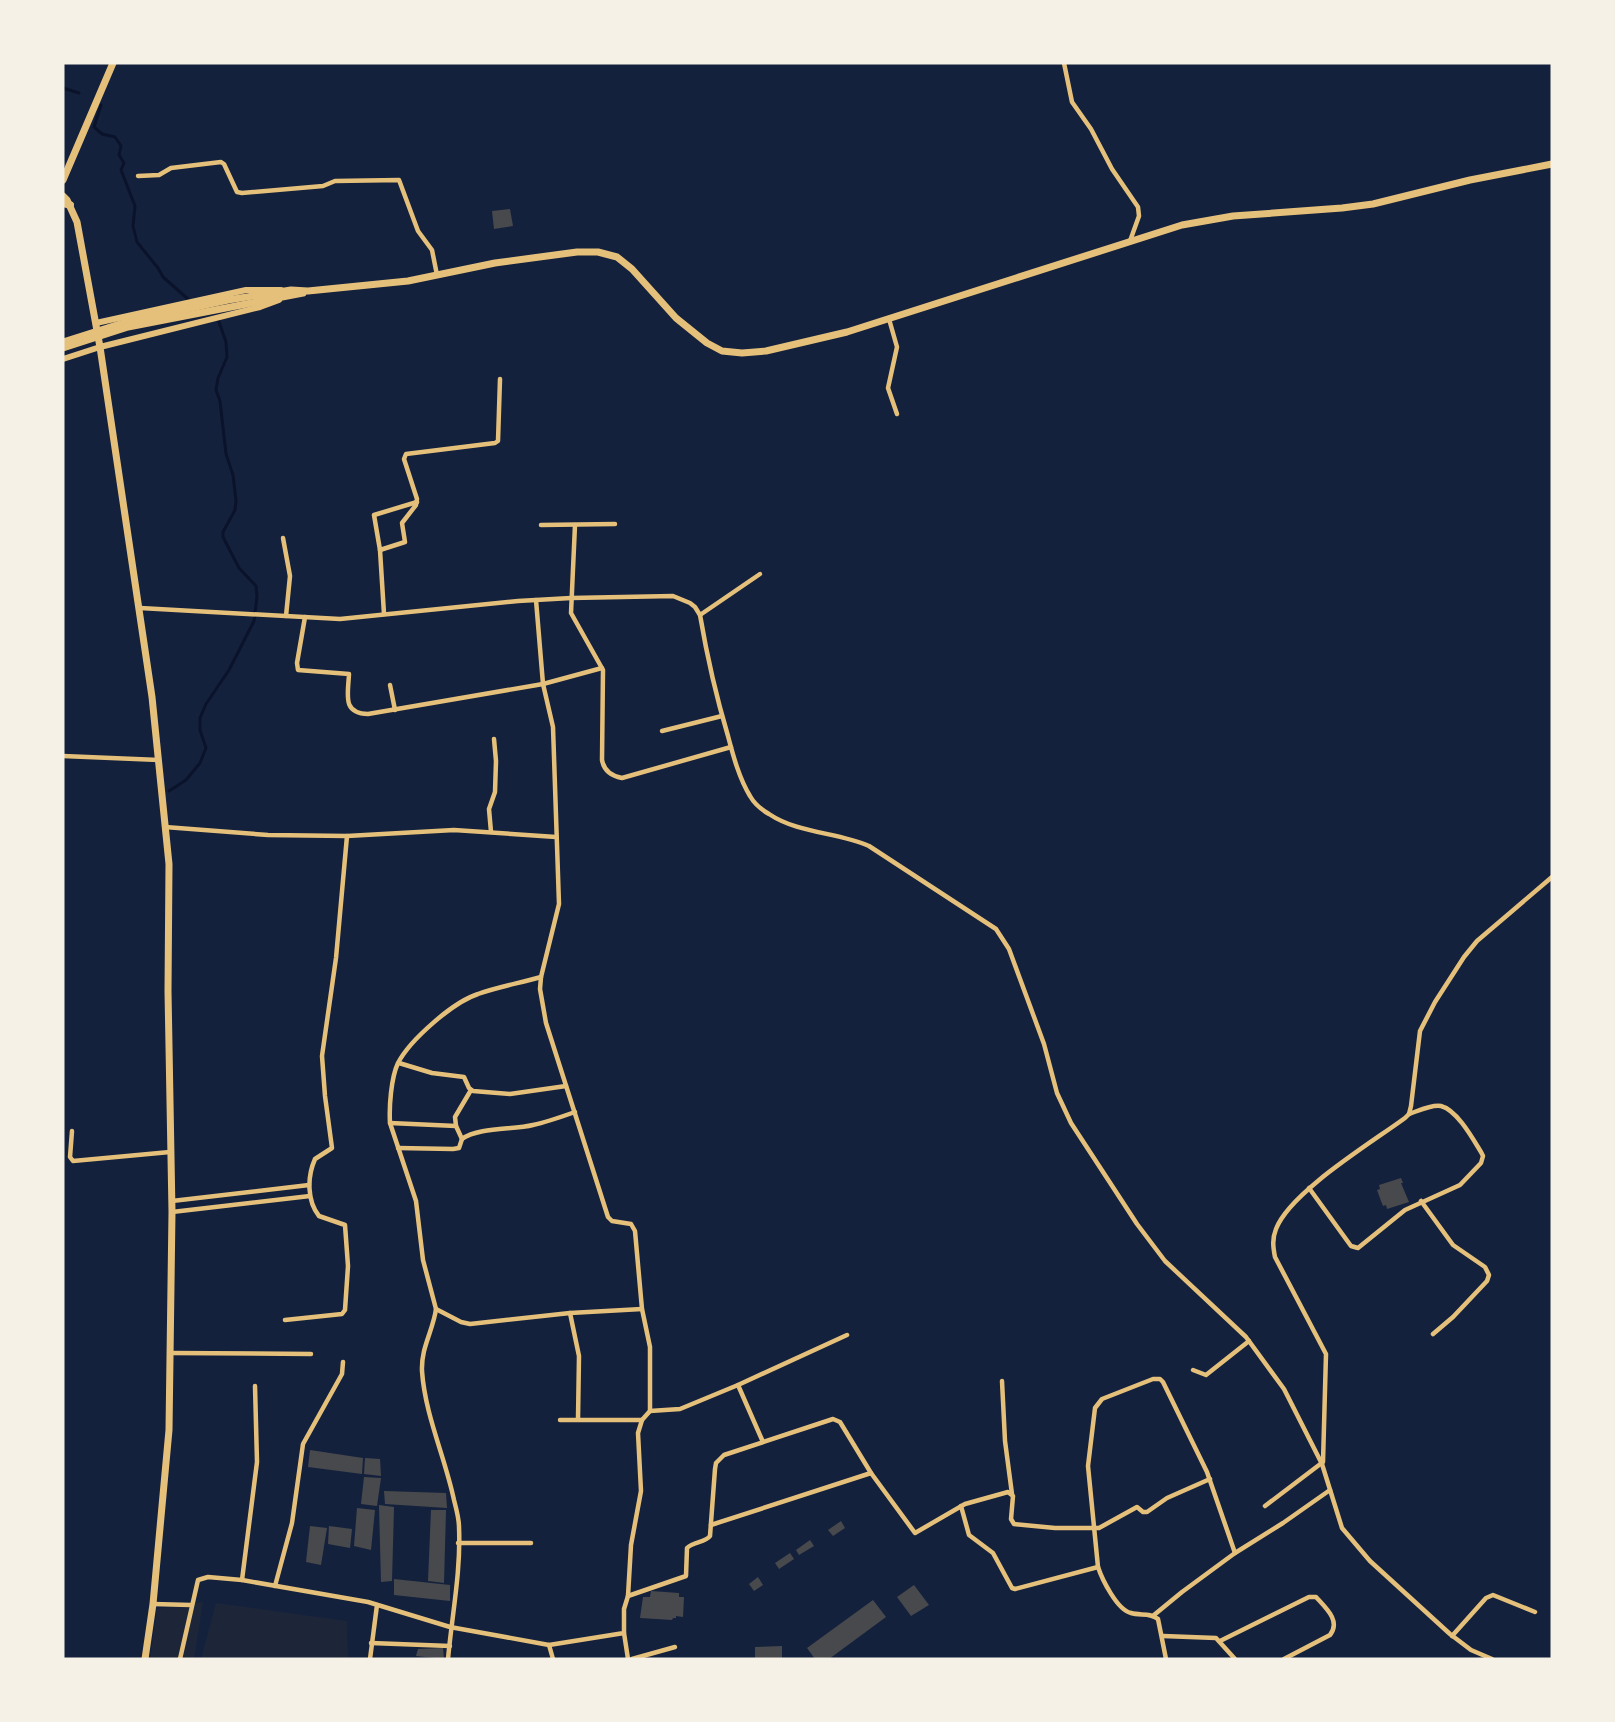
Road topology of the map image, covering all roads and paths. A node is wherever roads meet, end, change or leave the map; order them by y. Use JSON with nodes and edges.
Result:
{"nodes":[{"id":1,"x":113,"y":63,"type":"edge"},
{"id":2,"x":1064,"y":63,"type":"edge"},
{"id":3,"x":1552,"y":164,"type":"edge"},
{"id":4,"x":138,"y":176,"type":"dead end"},
{"id":5,"x":63,"y":180,"type":"edge"},
{"id":6,"x":63,"y":196,"type":"edge"},
{"id":7,"x":66,"y":204,"type":"edge"},
{"id":8,"x":1130,"y":241,"type":"junction"},
{"id":9,"x":437,"y":275,"type":"junction"},
{"id":10,"x":289,"y":294,"type":"junction"},
{"id":11,"x":228,"y":303,"type":"junction"},
{"id":12,"x":889,"y":319,"type":"junction"},
{"id":13,"x":96,"y":323,"type":"junction"},
{"id":14,"x":63,"y":342,"type":"edge"},
{"id":15,"x":100,"y":347,"type":"junction"},
{"id":16,"x":63,"y":348,"type":"edge"},
{"id":17,"x":63,"y":359,"type":"edge"},
{"id":18,"x":500,"y":379,"type":"dead end"},
{"id":19,"x":897,"y":414,"type":"dead end"},
{"id":20,"x":417,"y":502,"type":"junction"},
{"id":21,"x":615,"y":524,"type":"dead end"},
{"id":22,"x":541,"y":525,"type":"dead end"},
{"id":23,"x":575,"y":525,"type":"junction"},
{"id":24,"x":283,"y":538,"type":"dead end"},
{"id":25,"x":380,"y":550,"type":"junction"},
{"id":26,"x":760,"y":574,"type":"dead end"},
{"id":27,"x":571,"y":598,"type":"junction"},
{"id":28,"x":536,"y":600,"type":"junction"},
{"id":29,"x":141,"y":608,"type":"junction"},
{"id":30,"x":384,"y":614,"type":"junction"},
{"id":31,"x":700,"y":615,"type":"junction"},
{"id":32,"x":286,"y":616,"type":"junction"},
{"id":33,"x":305,"y":617,"type":"junction"},
{"id":34,"x":602,"y":668,"type":"junction"},
{"id":35,"x":543,"y":684,"type":"junction"},
{"id":36,"x":390,"y":685,"type":"dead end"},
{"id":37,"x":395,"y":710,"type":"junction"},
{"id":38,"x":722,"y":716,"type":"junction"},
{"id":39,"x":662,"y":731,"type":"dead end"},
{"id":40,"x":494,"y":739,"type":"dead end"},
{"id":41,"x":731,"y":747,"type":"junction"},
{"id":42,"x":63,"y":756,"type":"edge"},
{"id":43,"x":160,"y":760,"type":"junction"},
{"id":44,"x":165,"y":827,"type":"junction"},
{"id":45,"x":491,"y":832,"type":"junction"},
{"id":46,"x":347,"y":836,"type":"junction"},
{"id":47,"x":556,"y":837,"type":"junction"},
{"id":48,"x":1552,"y":877,"type":"edge"},
{"id":49,"x":541,"y":977,"type":"junction"},
{"id":50,"x":399,"y":1063,"type":"junction"},
{"id":51,"x":566,"y":1086,"type":"junction"},
{"id":52,"x":471,"y":1090,"type":"junction"},
{"id":53,"x":575,"y":1112,"type":"junction"},
{"id":54,"x":1409,"y":1114,"type":"junction"},
{"id":55,"x":390,"y":1123,"type":"junction"},
{"id":56,"x":456,"y":1126,"type":"junction"},
{"id":57,"x":72,"y":1131,"type":"dead end"},
{"id":58,"x":462,"y":1139,"type":"junction"},
{"id":59,"x":398,"y":1148,"type":"junction"},
{"id":60,"x":170,"y":1152,"type":"junction"},
{"id":61,"x":309,"y":1185,"type":"junction"},
{"id":62,"x":1310,"y":1188,"type":"junction"},
{"id":63,"x":310,"y":1196,"type":"junction"},
{"id":64,"x":172,"y":1201,"type":"junction"},
{"id":65,"x":1421,"y":1201,"type":"junction"},
{"id":66,"x":172,"y":1212,"type":"junction"},
{"id":67,"x":436,"y":1309,"type":"junction"},
{"id":68,"x":642,"y":1309,"type":"junction"},
{"id":69,"x":570,"y":1313,"type":"junction"},
{"id":70,"x":285,"y":1320,"type":"dead end"},
{"id":71,"x":1433,"y":1334,"type":"dead end"},
{"id":72,"x":847,"y":1335,"type":"dead end"},
{"id":73,"x":1249,"y":1341,"type":"junction"},
{"id":74,"x":170,"y":1353,"type":"junction"},
{"id":75,"x":311,"y":1354,"type":"dead end"},
{"id":76,"x":343,"y":1362,"type":"dead end"},
{"id":77,"x":1193,"y":1370,"type":"dead end"},
{"id":78,"x":1002,"y":1381,"type":"dead end"},
{"id":79,"x":738,"y":1385,"type":"junction"},
{"id":80,"x":255,"y":1386,"type":"dead end"},
{"id":81,"x":651,"y":1411,"type":"junction"},
{"id":82,"x":578,"y":1419,"type":"junction"},
{"id":83,"x":560,"y":1420,"type":"dead end"},
{"id":84,"x":642,"y":1420,"type":"junction"},
{"id":85,"x":763,"y":1442,"type":"junction"},
{"id":86,"x":1322,"y":1464,"type":"junction"},
{"id":87,"x":871,"y":1473,"type":"junction"},
{"id":88,"x":1210,"y":1479,"type":"junction"},
{"id":89,"x":1330,"y":1490,"type":"junction"},
{"id":90,"x":1012,"y":1494,"type":"junction"},
{"id":91,"x":961,"y":1506,"type":"junction"},
{"id":92,"x":1265,"y":1506,"type":"dead end"},
{"id":93,"x":711,"y":1525,"type":"junction"},
{"id":94,"x":1095,"y":1528,"type":"junction"},
{"id":95,"x":531,"y":1542,"type":"dead end"},
{"id":96,"x":458,"y":1543,"type":"junction"},
{"id":97,"x":1235,"y":1553,"type":"junction"},
{"id":98,"x":1098,"y":1567,"type":"junction"},
{"id":99,"x":242,"y":1580,"type":"junction"},
{"id":100,"x":275,"y":1586,"type":"junction"},
{"id":101,"x":628,"y":1596,"type":"junction"},
{"id":102,"x":153,"y":1604,"type":"junction"},
{"id":103,"x":191,"y":1605,"type":"junction"},
{"id":104,"x":377,"y":1605,"type":"junction"},
{"id":105,"x":1535,"y":1611,"type":"dead end"},
{"id":106,"x":1154,"y":1615,"type":"junction"},
{"id":107,"x":450,"y":1627,"type":"junction"},
{"id":108,"x":624,"y":1633,"type":"junction"},
{"id":109,"x":1163,"y":1636,"type":"junction"},
{"id":110,"x":1452,"y":1636,"type":"junction"},
{"id":111,"x":1220,"y":1641,"type":"junction"},
{"id":112,"x":371,"y":1643,"type":"junction"},
{"id":113,"x":549,"y":1645,"type":"junction"},
{"id":114,"x":450,"y":1646,"type":"junction"},
{"id":115,"x":675,"y":1647,"type":"dead end"},
{"id":116,"x":145,"y":1659,"type":"edge"},
{"id":117,"x":180,"y":1659,"type":"edge"},
{"id":118,"x":370,"y":1659,"type":"edge"},
{"id":119,"x":448,"y":1659,"type":"edge"},
{"id":120,"x":553,"y":1659,"type":"edge"},
{"id":121,"x":630,"y":1659,"type":"edge"},
{"id":122,"x":1167,"y":1659,"type":"edge"},
{"id":123,"x":1236,"y":1659,"type":"edge"},
{"id":124,"x":1284,"y":1659,"type":"edge"},
{"id":125,"x":1492,"y":1659,"type":"edge"}],
"edges":[{"from":1,"to":5,"type":"main road"},
{"from":2,"to":8,"type":"street"},
{"from":3,"to":8,"type":"main road"},
{"from":4,"to":9,"type":"street"},
{"from":6,"to":7,"type":"main road"},
{"from":7,"to":13,"type":"main road"},
{"from":8,"to":12,"type":"main road"},
{"from":9,"to":10,"type":"main road"},
{"from":9,"to":12,"type":"main road"},
{"from":10,"to":11,"type":"main road"},
{"from":10,"to":13,"type":"street"},
{"from":10,"to":15,"type":"street"},
{"from":11,"to":14,"type":"main road"},
{"from":11,"to":16,"type":"main road"},
{"from":12,"to":19,"type":"street"},
{"from":13,"to":15,"type":"main road"},
{"from":15,"to":17,"type":"street"},
{"from":15,"to":29,"type":"main road"},
{"from":18,"to":20,"type":"street"},
{"from":20,"to":25,"type":"street"},
{"from":20,"to":25,"type":"street"},
{"from":21,"to":23,"type":"street"},
{"from":22,"to":23,"type":"street"},
{"from":23,"to":27,"type":"street"},
{"from":24,"to":32,"type":"street"},
{"from":25,"to":30,"type":"street"},
{"from":26,"to":31,"type":"street"},
{"from":27,"to":28,"type":"street"},
{"from":27,"to":31,"type":"street"},
{"from":27,"to":34,"type":"street"},
{"from":28,"to":30,"type":"street"},
{"from":28,"to":35,"type":"street"},
{"from":29,"to":32,"type":"street"},
{"from":29,"to":43,"type":"main road"},
{"from":30,"to":33,"type":"street"},
{"from":31,"to":38,"type":"street"},
{"from":32,"to":33,"type":"street"},
{"from":33,"to":37,"type":"street"},
{"from":34,"to":35,"type":"street"},
{"from":34,"to":41,"type":"street"},
{"from":35,"to":37,"type":"street"},
{"from":35,"to":47,"type":"street"},
{"from":36,"to":37,"type":"street"},
{"from":38,"to":39,"type":"street"},
{"from":38,"to":41,"type":"street"},
{"from":40,"to":45,"type":"street"},
{"from":41,"to":73,"type":"street"},
{"from":42,"to":43,"type":"street"},
{"from":43,"to":44,"type":"main road"},
{"from":44,"to":46,"type":"street"},
{"from":44,"to":60,"type":"main road"},
{"from":45,"to":46,"type":"street"},
{"from":45,"to":47,"type":"street"},
{"from":46,"to":61,"type":"street"},
{"from":47,"to":49,"type":"street"},
{"from":48,"to":54,"type":"street"},
{"from":49,"to":50,"type":"street"},
{"from":49,"to":51,"type":"street"},
{"from":50,"to":52,"type":"street"},
{"from":50,"to":55,"type":"street"},
{"from":51,"to":52,"type":"street"},
{"from":51,"to":53,"type":"street"},
{"from":52,"to":56,"type":"street"},
{"from":53,"to":58,"type":"street"},
{"from":53,"to":68,"type":"street"},
{"from":54,"to":62,"type":"street"},
{"from":54,"to":65,"type":"street"},
{"from":55,"to":56,"type":"street"},
{"from":55,"to":59,"type":"street"},
{"from":56,"to":58,"type":"street"},
{"from":57,"to":60,"type":"street"},
{"from":58,"to":59,"type":"street"},
{"from":59,"to":67,"type":"street"},
{"from":60,"to":64,"type":"main road"},
{"from":61,"to":63,"type":"street"},
{"from":61,"to":64,"type":"street"},
{"from":62,"to":65,"type":"street"},
{"from":62,"to":86,"type":"street"},
{"from":63,"to":66,"type":"street"},
{"from":63,"to":70,"type":"street"},
{"from":64,"to":66,"type":"main road"},
{"from":65,"to":71,"type":"street"},
{"from":66,"to":74,"type":"main road"},
{"from":67,"to":69,"type":"street"},
{"from":67,"to":96,"type":"street"},
{"from":68,"to":69,"type":"street"},
{"from":68,"to":81,"type":"street"},
{"from":69,"to":82,"type":"street"},
{"from":72,"to":79,"type":"street"},
{"from":73,"to":77,"type":"street"},
{"from":73,"to":86,"type":"street"},
{"from":74,"to":75,"type":"street"},
{"from":74,"to":102,"type":"main road"},
{"from":76,"to":100,"type":"street"},
{"from":78,"to":90,"type":"street"},
{"from":79,"to":81,"type":"street"},
{"from":79,"to":85,"type":"street"},
{"from":80,"to":99,"type":"street"},
{"from":81,"to":84,"type":"street"},
{"from":82,"to":83,"type":"street"},
{"from":82,"to":84,"type":"street"},
{"from":84,"to":101,"type":"street"},
{"from":85,"to":87,"type":"street"},
{"from":85,"to":93,"type":"street"},
{"from":86,"to":89,"type":"street"},
{"from":86,"to":92,"type":"street"},
{"from":87,"to":91,"type":"street"},
{"from":87,"to":93,"type":"street"},
{"from":88,"to":94,"type":"street"},
{"from":88,"to":94,"type":"street"},
{"from":88,"to":97,"type":"street"},
{"from":89,"to":97,"type":"street"},
{"from":89,"to":110,"type":"street"},
{"from":90,"to":91,"type":"street"},
{"from":90,"to":94,"type":"street"},
{"from":91,"to":98,"type":"street"},
{"from":93,"to":101,"type":"street"},
{"from":94,"to":98,"type":"street"},
{"from":95,"to":96,"type":"street"},
{"from":96,"to":107,"type":"street"},
{"from":97,"to":106,"type":"street"},
{"from":98,"to":106,"type":"street"},
{"from":99,"to":100,"type":"street"},
{"from":99,"to":103,"type":"street"},
{"from":100,"to":104,"type":"street"},
{"from":101,"to":108,"type":"street"},
{"from":102,"to":103,"type":"street"},
{"from":102,"to":116,"type":"main road"},
{"from":103,"to":117,"type":"street"},
{"from":104,"to":107,"type":"street"},
{"from":104,"to":112,"type":"street"},
{"from":105,"to":110,"type":"street"},
{"from":106,"to":109,"type":"street"},
{"from":107,"to":113,"type":"street"},
{"from":107,"to":114,"type":"street"},
{"from":108,"to":113,"type":"street"},
{"from":108,"to":121,"type":"street"},
{"from":109,"to":111,"type":"street"},
{"from":109,"to":122,"type":"street"},
{"from":110,"to":125,"type":"street"},
{"from":111,"to":123,"type":"street"},
{"from":111,"to":124,"type":"street"},
{"from":112,"to":114,"type":"street"},
{"from":112,"to":118,"type":"street"},
{"from":113,"to":120,"type":"street"},
{"from":114,"to":119,"type":"street"},
{"from":115,"to":121,"type":"street"}]}
